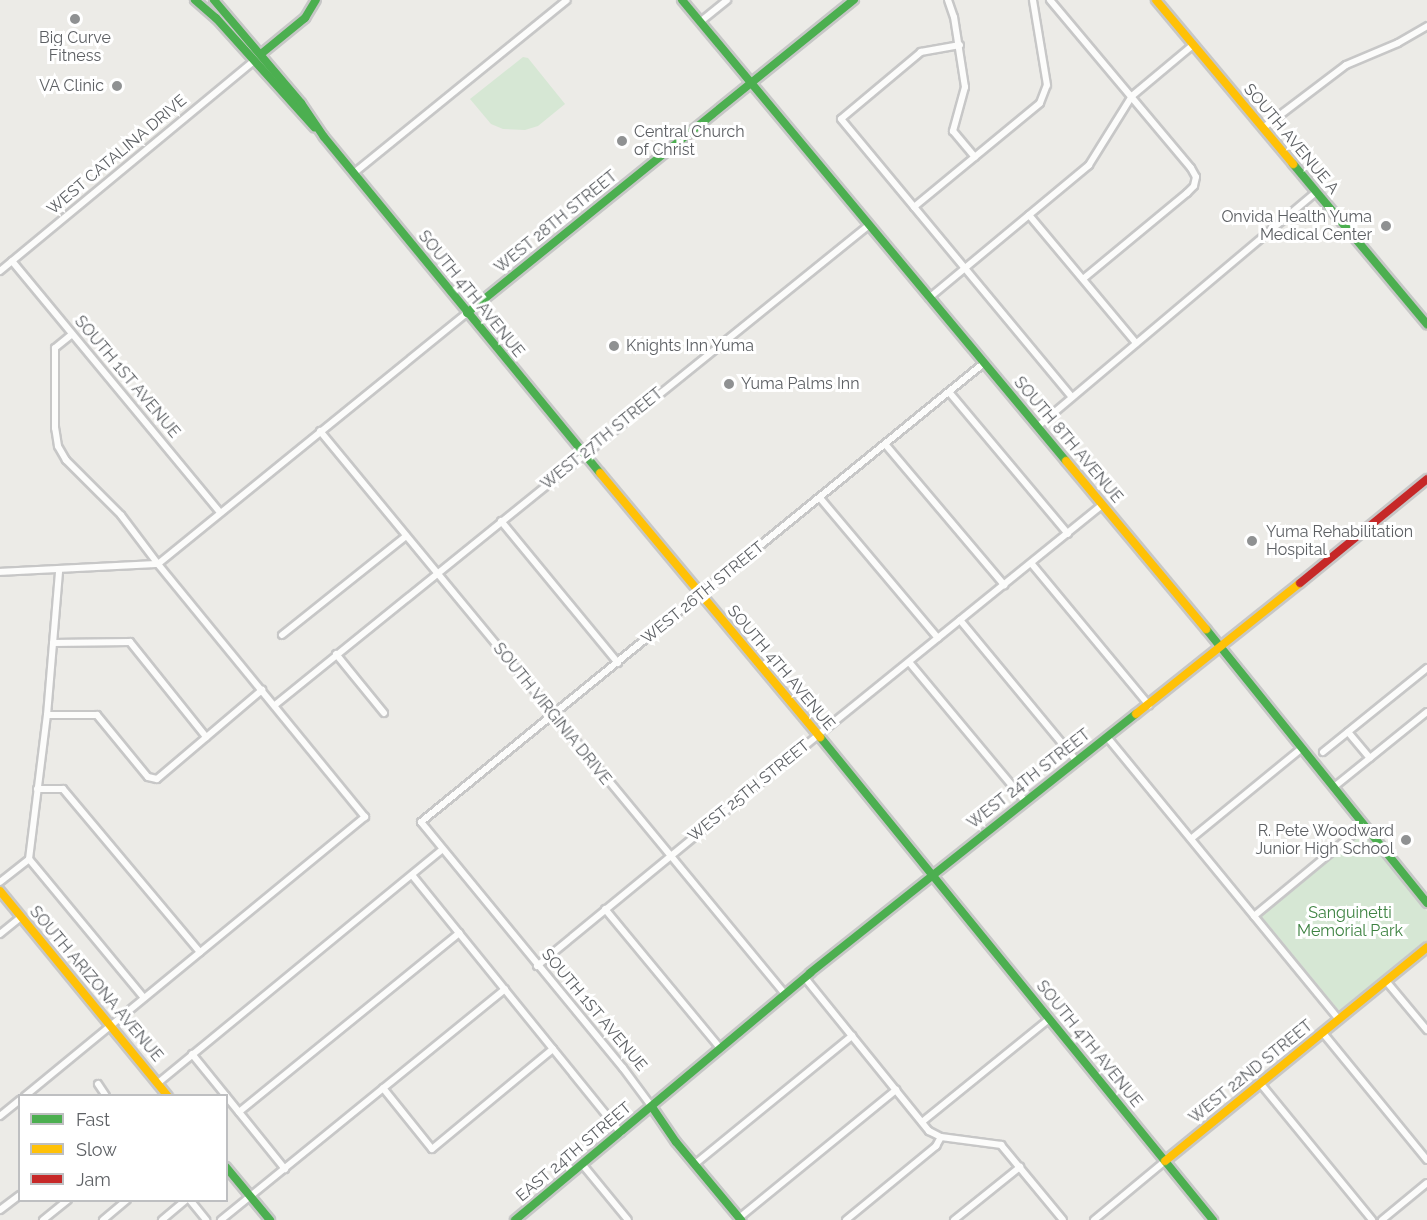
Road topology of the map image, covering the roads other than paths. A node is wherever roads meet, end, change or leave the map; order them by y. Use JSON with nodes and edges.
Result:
{"nodes":[{"id":1,"x":195,"y":0,"type":"edge"},
{"id":2,"x":214,"y":0,"type":"edge"},
{"id":3,"x":316,"y":0,"type":"edge"},
{"id":4,"x":567,"y":0,"type":"edge"},
{"id":5,"x":682,"y":0,"type":"edge"},
{"id":6,"x":727,"y":0,"type":"edge"},
{"id":7,"x":854,"y":0,"type":"edge"},
{"id":8,"x":948,"y":0,"type":"edge"},
{"id":9,"x":1033,"y":0,"type":"edge"},
{"id":10,"x":1050,"y":0,"type":"edge"},
{"id":11,"x":1156,"y":0,"type":"edge"},
{"id":12,"x":700,"y":22,"type":"junction"},
{"id":13,"x":1427,"y":26,"type":"edge"},
{"id":14,"x":960,"y":45,"type":"junction"},
{"id":15,"x":1193,"y":45,"type":"junction"},
{"id":16,"x":261,"y":54,"type":"junction"},
{"id":17,"x":253,"y":62,"type":"junction"},
{"id":18,"x":753,"y":84,"type":"junction"},
{"id":19,"x":1132,"y":96,"type":"junction"},
{"id":20,"x":1263,"y":128,"type":"junction"},
{"id":21,"x":324,"y":137,"type":"junction"},
{"id":22,"x":975,"y":157,"type":"junction"},
{"id":23,"x":354,"y":173,"type":"junction"},
{"id":24,"x":1317,"y":192,"type":"junction"},
{"id":25,"x":914,"y":207,"type":"junction"},
{"id":26,"x":1029,"y":215,"type":"junction"},
{"id":27,"x":869,"y":225,"type":"junction"},
{"id":28,"x":12,"y":261,"type":"junction"},
{"id":29,"x":964,"y":269,"type":"junction"},
{"id":30,"x":0,"y":271,"type":"edge"},
{"id":31,"x":1083,"y":279,"type":"junction"},
{"id":32,"x":929,"y":298,"type":"junction"},
{"id":33,"x":467,"y":313,"type":"junction"},
{"id":34,"x":1427,"y":324,"type":"edge"},
{"id":35,"x":72,"y":334,"type":"junction"},
{"id":36,"x":1136,"y":343,"type":"junction"},
{"id":37,"x":984,"y":363,"type":"junction"},
{"id":38,"x":949,"y":392,"type":"junction"},
{"id":39,"x":1072,"y":397,"type":"junction"},
{"id":40,"x":1037,"y":427,"type":"junction"},
{"id":41,"x":320,"y":431,"type":"junction"},
{"id":42,"x":885,"y":444,"type":"junction"},
{"id":43,"x":585,"y":453,"type":"junction"},
{"id":44,"x":1427,"y":479,"type":"edge"},
{"id":45,"x":820,"y":498,"type":"junction"},
{"id":46,"x":1102,"y":505,"type":"junction"},
{"id":47,"x":220,"y":512,"type":"junction"},
{"id":48,"x":501,"y":520,"type":"junction"},
{"id":49,"x":1068,"y":534,"type":"junction"},
{"id":50,"x":406,"y":536,"type":"junction"},
{"id":51,"x":1031,"y":563,"type":"junction"},
{"id":52,"x":158,"y":564,"type":"junction"},
{"id":53,"x":59,"y":571,"type":"junction"},
{"id":54,"x":0,"y":572,"type":"edge"},
{"id":55,"x":437,"y":573,"type":"junction"},
{"id":56,"x":1004,"y":585,"type":"junction"},
{"id":57,"x":701,"y":595,"type":"junction"},
{"id":58,"x":960,"y":620,"type":"junction"},
{"id":59,"x":282,"y":635,"type":"dead end"},
{"id":60,"x":938,"y":638,"type":"junction"},
{"id":61,"x":53,"y":643,"type":"junction"},
{"id":62,"x":1221,"y":647,"type":"junction"},
{"id":63,"x":336,"y":654,"type":"junction"},
{"id":64,"x":909,"y":662,"type":"junction"},
{"id":65,"x":618,"y":663,"type":"junction"},
{"id":66,"x":1427,"y":668,"type":"edge"},
{"id":67,"x":262,"y":690,"type":"junction"},
{"id":68,"x":275,"y":705,"type":"junction"},
{"id":69,"x":1149,"y":705,"type":"junction"},
{"id":70,"x":1427,"y":712,"type":"edge"},
{"id":71,"x":384,"y":713,"type":"dead end"},
{"id":72,"x":47,"y":715,"type":"junction"},
{"id":73,"x":552,"y":715,"type":"junction"},
{"id":74,"x":1348,"y":732,"type":"junction"},
{"id":75,"x":818,"y":735,"type":"junction"},
{"id":76,"x":206,"y":736,"type":"junction"},
{"id":77,"x":1107,"y":736,"type":"junction"},
{"id":78,"x":1302,"y":748,"type":"junction"},
{"id":79,"x":1323,"y":752,"type":"dead end"},
{"id":80,"x":1370,"y":758,"type":"junction"},
{"id":81,"x":1076,"y":760,"type":"junction"},
{"id":82,"x":1334,"y":787,"type":"junction"},
{"id":83,"x":37,"y":789,"type":"junction"},
{"id":84,"x":1024,"y":800,"type":"junction"},
{"id":85,"x":421,"y":822,"type":"joint"},
{"id":86,"x":1364,"y":825,"type":"junction"},
{"id":87,"x":1192,"y":838,"type":"junction"},
{"id":88,"x":442,"y":850,"type":"junction"},
{"id":89,"x":669,"y":856,"type":"junction"},
{"id":90,"x":29,"y":859,"type":"junction"},
{"id":91,"x":412,"y":875,"type":"junction"},
{"id":92,"x":932,"y":875,"type":"junction"},
{"id":93,"x":0,"y":882,"type":"edge"},
{"id":94,"x":0,"y":891,"type":"edge"},
{"id":95,"x":1427,"y":903,"type":"edge"},
{"id":96,"x":605,"y":909,"type":"junction"},
{"id":97,"x":1254,"y":916,"type":"junction"},
{"id":98,"x":21,"y":917,"type":"junction"},
{"id":99,"x":459,"y":933,"type":"junction"},
{"id":100,"x":0,"y":934,"type":"edge"},
{"id":101,"x":1427,"y":947,"type":"edge"},
{"id":102,"x":200,"y":952,"type":"junction"},
{"id":103,"x":537,"y":966,"type":"junction"},
{"id":104,"x":805,"y":978,"type":"junction"},
{"id":105,"x":1386,"y":981,"type":"junction"},
{"id":106,"x":505,"y":989,"type":"junction"},
{"id":107,"x":785,"y":994,"type":"junction"},
{"id":108,"x":144,"y":998,"type":"junction"},
{"id":109,"x":1050,"y":1019,"type":"junction"},
{"id":110,"x":1339,"y":1019,"type":"junction"},
{"id":111,"x":112,"y":1025,"type":"junction"},
{"id":112,"x":1427,"y":1030,"type":"edge"},
{"id":113,"x":1323,"y":1033,"type":"junction"},
{"id":114,"x":852,"y":1036,"type":"junction"},
{"id":115,"x":720,"y":1048,"type":"junction"},
{"id":116,"x":552,"y":1049,"type":"junction"},
{"id":117,"x":192,"y":1054,"type":"junction"},
{"id":118,"x":158,"y":1083,"type":"junction"},
{"id":119,"x":1260,"y":1083,"type":"junction"},
{"id":120,"x":98,"y":1084,"type":"dead end"},
{"id":121,"x":383,"y":1088,"type":"junction"},
{"id":122,"x":896,"y":1090,"type":"junction"},
{"id":123,"x":26,"y":1094,"type":"edge"},
{"id":124,"x":105,"y":1094,"type":"edge"},
{"id":125,"x":167,"y":1094,"type":"edge"},
{"id":126,"x":224,"y":1094,"type":"edge"},
{"id":127,"x":228,"y":1098,"type":"edge"},
{"id":128,"x":18,"y":1102,"type":"edge"},
{"id":129,"x":652,"y":1107,"type":"junction"},
{"id":130,"x":239,"y":1112,"type":"junction"},
{"id":131,"x":0,"y":1116,"type":"edge"},
{"id":132,"x":922,"y":1122,"type":"junction"},
{"id":133,"x":621,"y":1133,"type":"junction"},
{"id":134,"x":941,"y":1137,"type":"junction"},
{"id":135,"x":1427,"y":1160,"type":"edge"},
{"id":136,"x":1165,"y":1161,"type":"junction"},
{"id":137,"x":582,"y":1164,"type":"junction"},
{"id":138,"x":695,"y":1164,"type":"junction"},
{"id":139,"x":1020,"y":1167,"type":"junction"},
{"id":140,"x":228,"y":1169,"type":"edge"},
{"id":141,"x":285,"y":1169,"type":"junction"},
{"id":142,"x":1427,"y":1183,"type":"edge"},
{"id":143,"x":18,"y":1196,"type":"edge"},
{"id":144,"x":251,"y":1197,"type":"junction"},
{"id":145,"x":66,"y":1202,"type":"edge"},
{"id":146,"x":125,"y":1202,"type":"edge"},
{"id":147,"x":185,"y":1202,"type":"edge"},
{"id":148,"x":190,"y":1202,"type":"edge"},
{"id":149,"x":0,"y":1210,"type":"edge"},
{"id":150,"x":740,"y":1219,"type":"edge"},
{"id":151,"x":43,"y":1220,"type":"edge"},
{"id":152,"x":103,"y":1220,"type":"edge"},
{"id":153,"x":162,"y":1220,"type":"edge"},
{"id":154,"x":206,"y":1220,"type":"edge"},
{"id":155,"x":221,"y":1220,"type":"edge"},
{"id":156,"x":270,"y":1220,"type":"edge"},
{"id":157,"x":515,"y":1220,"type":"edge"},
{"id":158,"x":628,"y":1220,"type":"edge"},
{"id":159,"x":846,"y":1220,"type":"edge"},
{"id":160,"x":954,"y":1220,"type":"edge"},
{"id":161,"x":1063,"y":1220,"type":"edge"},
{"id":162,"x":1094,"y":1220,"type":"edge"},
{"id":163,"x":1213,"y":1220,"type":"edge"},
{"id":164,"x":1371,"y":1220,"type":"edge"},
{"id":165,"x":1382,"y":1220,"type":"edge"}],
"edges":[{"from":1,"to":17,"type":"main road","name":"SOUTH 4TH AVENUE"},
{"from":2,"to":16,"type":"main road","name":"SOUTH 4TH AVENUE"},
{"from":3,"to":16,"type":"main road"},
{"from":4,"to":23,"type":"street"},
{"from":5,"to":12,"type":"main road","name":"SOUTH 8TH AVENUE"},
{"from":6,"to":12,"type":"street"},
{"from":7,"to":18,"type":"main road","name":"WEST 28TH STREET"},
{"from":8,"to":14,"type":"street"},
{"from":9,"to":22,"type":"street"},
{"from":10,"to":19,"type":"street"},
{"from":11,"to":15,"type":"main road","name":"SOUTH AVENUE A"},
{"from":12,"to":18,"type":"main road","name":"SOUTH 8TH AVENUE"},
{"from":13,"to":20,"type":"street"},
{"from":14,"to":22,"type":"street"},
{"from":14,"to":25,"type":"street"},
{"from":15,"to":19,"type":"street"},
{"from":15,"to":20,"type":"main road","name":"SOUTH AVENUE A"},
{"from":16,"to":17,"type":"main road"},
{"from":16,"to":21,"type":"main road","name":"SOUTH 4TH AVENUE"},
{"from":17,"to":21,"type":"main road","name":"SOUTH 4TH AVENUE"},
{"from":17,"to":28,"type":"street","name":"WEST CATALINA DRIVE"},
{"from":18,"to":27,"type":"main road","name":"SOUTH 8TH AVENUE"},
{"from":18,"to":33,"type":"main road","name":"WEST 28TH STREET"},
{"from":19,"to":26,"type":"street"},
{"from":19,"to":31,"type":"street"},
{"from":20,"to":24,"type":"main road","name":"SOUTH AVENUE A"},
{"from":21,"to":23,"type":"main road","name":"SOUTH 4TH AVENUE"},
{"from":22,"to":25,"type":"street"},
{"from":23,"to":33,"type":"main road","name":"SOUTH 4TH AVENUE"},
{"from":24,"to":34,"type":"main road","name":"SOUTH AVENUE A"},
{"from":24,"to":36,"type":"street"},
{"from":25,"to":29,"type":"street"},
{"from":26,"to":29,"type":"street"},
{"from":26,"to":31,"type":"street"},
{"from":27,"to":32,"type":"main road","name":"SOUTH 8TH AVENUE"},
{"from":27,"to":43,"type":"street","name":"WEST 27TH STREET"},
{"from":28,"to":30,"type":"street","name":"WEST CATALINA DRIVE"},
{"from":28,"to":35,"type":"street","name":"SOUTH 1ST AVENUE"},
{"from":29,"to":32,"type":"street"},
{"from":29,"to":39,"type":"street"},
{"from":31,"to":36,"type":"street"},
{"from":32,"to":37,"type":"main road","name":"SOUTH 8TH AVENUE"},
{"from":33,"to":41,"type":"street","name":"WEST 28TH STREET"},
{"from":33,"to":43,"type":"main road","name":"SOUTH 4TH AVENUE"},
{"from":35,"to":47,"type":"street","name":"SOUTH 1ST AVENUE"},
{"from":35,"to":52,"type":"street"},
{"from":36,"to":39,"type":"street"},
{"from":37,"to":38,"type":"street","name":"WEST 26TH STREET"},
{"from":37,"to":40,"type":"main road","name":"SOUTH 8TH AVENUE"},
{"from":38,"to":42,"type":"street","name":"WEST 26TH STREET"},
{"from":38,"to":49,"type":"street"},
{"from":39,"to":40,"type":"street"},
{"from":40,"to":46,"type":"main road","name":"SOUTH 8TH AVENUE"},
{"from":41,"to":47,"type":"street","name":"WEST 28TH STREET"},
{"from":41,"to":50,"type":"street","name":"SOUTH VIRGINIA DRIVE"},
{"from":42,"to":45,"type":"street","name":"WEST 26TH STREET"},
{"from":42,"to":56,"type":"street"},
{"from":43,"to":48,"type":"street","name":"WEST 27TH STREET"},
{"from":43,"to":57,"type":"main road","name":"SOUTH 4TH AVENUE"},
{"from":44,"to":62,"type":"main road","name":"WEST 24TH STREET"},
{"from":45,"to":57,"type":"street","name":"WEST 26TH STREET"},
{"from":45,"to":60,"type":"street"},
{"from":46,"to":49,"type":"street","name":"WEST 25TH STREET"},
{"from":46,"to":62,"type":"main road","name":"SOUTH 8TH AVENUE"},
{"from":47,"to":52,"type":"street","name":"WEST 28TH STREET"},
{"from":48,"to":55,"type":"street","name":"WEST 27TH STREET"},
{"from":48,"to":65,"type":"street"},
{"from":49,"to":51,"type":"street","name":"WEST 25TH STREET"},
{"from":50,"to":55,"type":"street","name":"SOUTH VIRGINIA DRIVE"},
{"from":50,"to":59,"type":"street"},
{"from":51,"to":56,"type":"street","name":"WEST 25TH STREET"},
{"from":51,"to":69,"type":"street"},
{"from":52,"to":53,"type":"street"},
{"from":52,"to":67,"type":"street"},
{"from":53,"to":54,"type":"street"},
{"from":53,"to":61,"type":"street"},
{"from":55,"to":63,"type":"street","name":"WEST 27TH STREET"},
{"from":55,"to":73,"type":"street","name":"SOUTH VIRGINIA DRIVE"},
{"from":56,"to":58,"type":"street","name":"WEST 25TH STREET"},
{"from":57,"to":65,"type":"street","name":"WEST 26TH STREET"},
{"from":57,"to":75,"type":"main road","name":"SOUTH 4TH AVENUE"},
{"from":58,"to":60,"type":"street","name":"WEST 25TH STREET"},
{"from":58,"to":81,"type":"street"},
{"from":60,"to":64,"type":"street","name":"WEST 25TH STREET"},
{"from":61,"to":72,"type":"street"},
{"from":61,"to":76,"type":"street"},
{"from":62,"to":69,"type":"main road","name":"WEST 24TH STREET"},
{"from":62,"to":78,"type":"main road","name":"SOUTH 8TH AVENUE"},
{"from":63,"to":68,"type":"street","name":"WEST 27TH STREET"},
{"from":63,"to":71,"type":"street"},
{"from":64,"to":75,"type":"street","name":"WEST 25TH STREET"},
{"from":64,"to":84,"type":"street"},
{"from":65,"to":73,"type":"street","name":"WEST 26TH STREET"},
{"from":66,"to":74,"type":"street"},
{"from":67,"to":68,"type":"street"},
{"from":67,"to":76,"type":"street"},
{"from":68,"to":102,"type":"street"},
{"from":69,"to":77,"type":"main road","name":"WEST 24TH STREET"},
{"from":70,"to":80,"type":"street"},
{"from":72,"to":76,"type":"street"},
{"from":72,"to":83,"type":"street"},
{"from":73,"to":85,"type":"street","name":"WEST 26TH STREET"},
{"from":73,"to":89,"type":"street","name":"SOUTH VIRGINIA DRIVE"},
{"from":74,"to":79,"type":"street"},
{"from":74,"to":80,"type":"street"},
{"from":75,"to":89,"type":"street","name":"WEST 25TH STREET"},
{"from":75,"to":92,"type":"main road","name":"SOUTH 4TH AVENUE"},
{"from":77,"to":81,"type":"main road","name":"WEST 24TH STREET"},
{"from":77,"to":87,"type":"street"},
{"from":78,"to":82,"type":"main road","name":"SOUTH 8TH AVENUE"},
{"from":78,"to":87,"type":"street"},
{"from":80,"to":82,"type":"street"},
{"from":81,"to":84,"type":"main road","name":"WEST 24TH STREET"},
{"from":82,"to":86,"type":"main road","name":"SOUTH 8TH AVENUE"},
{"from":83,"to":90,"type":"street"},
{"from":83,"to":102,"type":"street"},
{"from":84,"to":92,"type":"main road","name":"WEST 24TH STREET"},
{"from":85,"to":88,"type":"street","name":"SOUTH 1ST AVENUE"},
{"from":86,"to":95,"type":"main road","name":"SOUTH 8TH AVENUE"},
{"from":86,"to":97,"type":"street"},
{"from":87,"to":97,"type":"street"},
{"from":88,"to":91,"type":"street"},
{"from":88,"to":103,"type":"street","name":"SOUTH 1ST AVENUE"},
{"from":89,"to":96,"type":"street","name":"WEST 25TH STREET"},
{"from":89,"to":107,"type":"street","name":"SOUTH VIRGINIA DRIVE"},
{"from":90,"to":93,"type":"street"},
{"from":90,"to":108,"type":"street"},
{"from":91,"to":99,"type":"street"},
{"from":91,"to":117,"type":"street"},
{"from":92,"to":104,"type":"main road","name":"WEST 24TH STREET"},
{"from":92,"to":109,"type":"main road","name":"SOUTH 4TH AVENUE"},
{"from":94,"to":98,"type":"main road","name":"SOUTH ARIZONA AVENUE"},
{"from":96,"to":103,"type":"street","name":"WEST 25TH STREET"},
{"from":96,"to":115,"type":"street"},
{"from":97,"to":110,"type":"street"},
{"from":98,"to":100,"type":"street"},
{"from":98,"to":111,"type":"main road","name":"SOUTH ARIZONA AVENUE"},
{"from":99,"to":106,"type":"street"},
{"from":99,"to":130,"type":"street"},
{"from":101,"to":105,"type":"main road","name":"WEST 22ND STREET"},
{"from":102,"to":108,"type":"street"},
{"from":103,"to":129,"type":"street","name":"SOUTH 1ST AVENUE"},
{"from":104,"to":107,"type":"main road","name":"WEST 24TH STREET"},
{"from":104,"to":114,"type":"street"},
{"from":105,"to":110,"type":"main road","name":"WEST 22ND STREET"},
{"from":105,"to":112,"type":"street"},
{"from":106,"to":116,"type":"street"},
{"from":106,"to":121,"type":"street"},
{"from":107,"to":115,"type":"main road","name":"WEST 24TH STREET"},
{"from":108,"to":111,"type":"street"},
{"from":109,"to":132,"type":"street"},
{"from":109,"to":136,"type":"main road","name":"SOUTH 4TH AVENUE"},
{"from":110,"to":113,"type":"main road","name":"WEST 22ND STREET"},
{"from":111,"to":118,"type":"main road","name":"SOUTH ARIZONA AVENUE"},
{"from":111,"to":123,"type":"street"},
{"from":113,"to":119,"type":"main road","name":"WEST 22ND STREET"},
{"from":113,"to":135,"type":"street"},
{"from":114,"to":122,"type":"street"},
{"from":114,"to":138,"type":"street"},
{"from":115,"to":129,"type":"main road","name":"WEST 24TH STREET"},
{"from":116,"to":121,"type":"street"},
{"from":116,"to":133,"type":"street"},
{"from":117,"to":118,"type":"street"},
{"from":117,"to":126,"type":"street"},
{"from":118,"to":125,"type":"main road","name":"SOUTH ARIZONA AVENUE"},
{"from":119,"to":136,"type":"main road","name":"WEST 22ND STREET"},
{"from":119,"to":164,"type":"street"},
{"from":120,"to":124,"type":"street"},
{"from":121,"to":141,"type":"street"},
{"from":122,"to":132,"type":"street"},
{"from":122,"to":150,"type":"street"},
{"from":127,"to":130,"type":"street"},
{"from":128,"to":131,"type":"street"},
{"from":129,"to":133,"type":"main road","name":"EAST 24TH STREET"},
{"from":129,"to":138,"type":"main road","name":"SOUTH 1ST AVENUE"},
{"from":130,"to":141,"type":"street"},
{"from":132,"to":134,"type":"street"},
{"from":133,"to":137,"type":"main road","name":"EAST 24TH STREET"},
{"from":134,"to":139,"type":"street"},
{"from":134,"to":159,"type":"street"},
{"from":136,"to":162,"type":"street","name":"WEST 22ND STREET"},
{"from":136,"to":163,"type":"main road","name":"SOUTH 4TH AVENUE"},
{"from":137,"to":157,"type":"main road","name":"EAST 24TH STREET"},
{"from":137,"to":158,"type":"street"},
{"from":138,"to":150,"type":"main road","name":"SOUTH 1ST AVENUE"},
{"from":139,"to":160,"type":"street"},
{"from":139,"to":161,"type":"street"},
{"from":140,"to":144,"type":"main road"},
{"from":141,"to":144,"type":"street"},
{"from":142,"to":165,"type":"street"},
{"from":143,"to":149,"type":"street"},
{"from":144,"to":155,"type":"street"},
{"from":144,"to":156,"type":"main road"},
{"from":145,"to":151,"type":"street"},
{"from":146,"to":152,"type":"street"},
{"from":147,"to":153,"type":"street"},
{"from":148,"to":154,"type":"street"}]}
